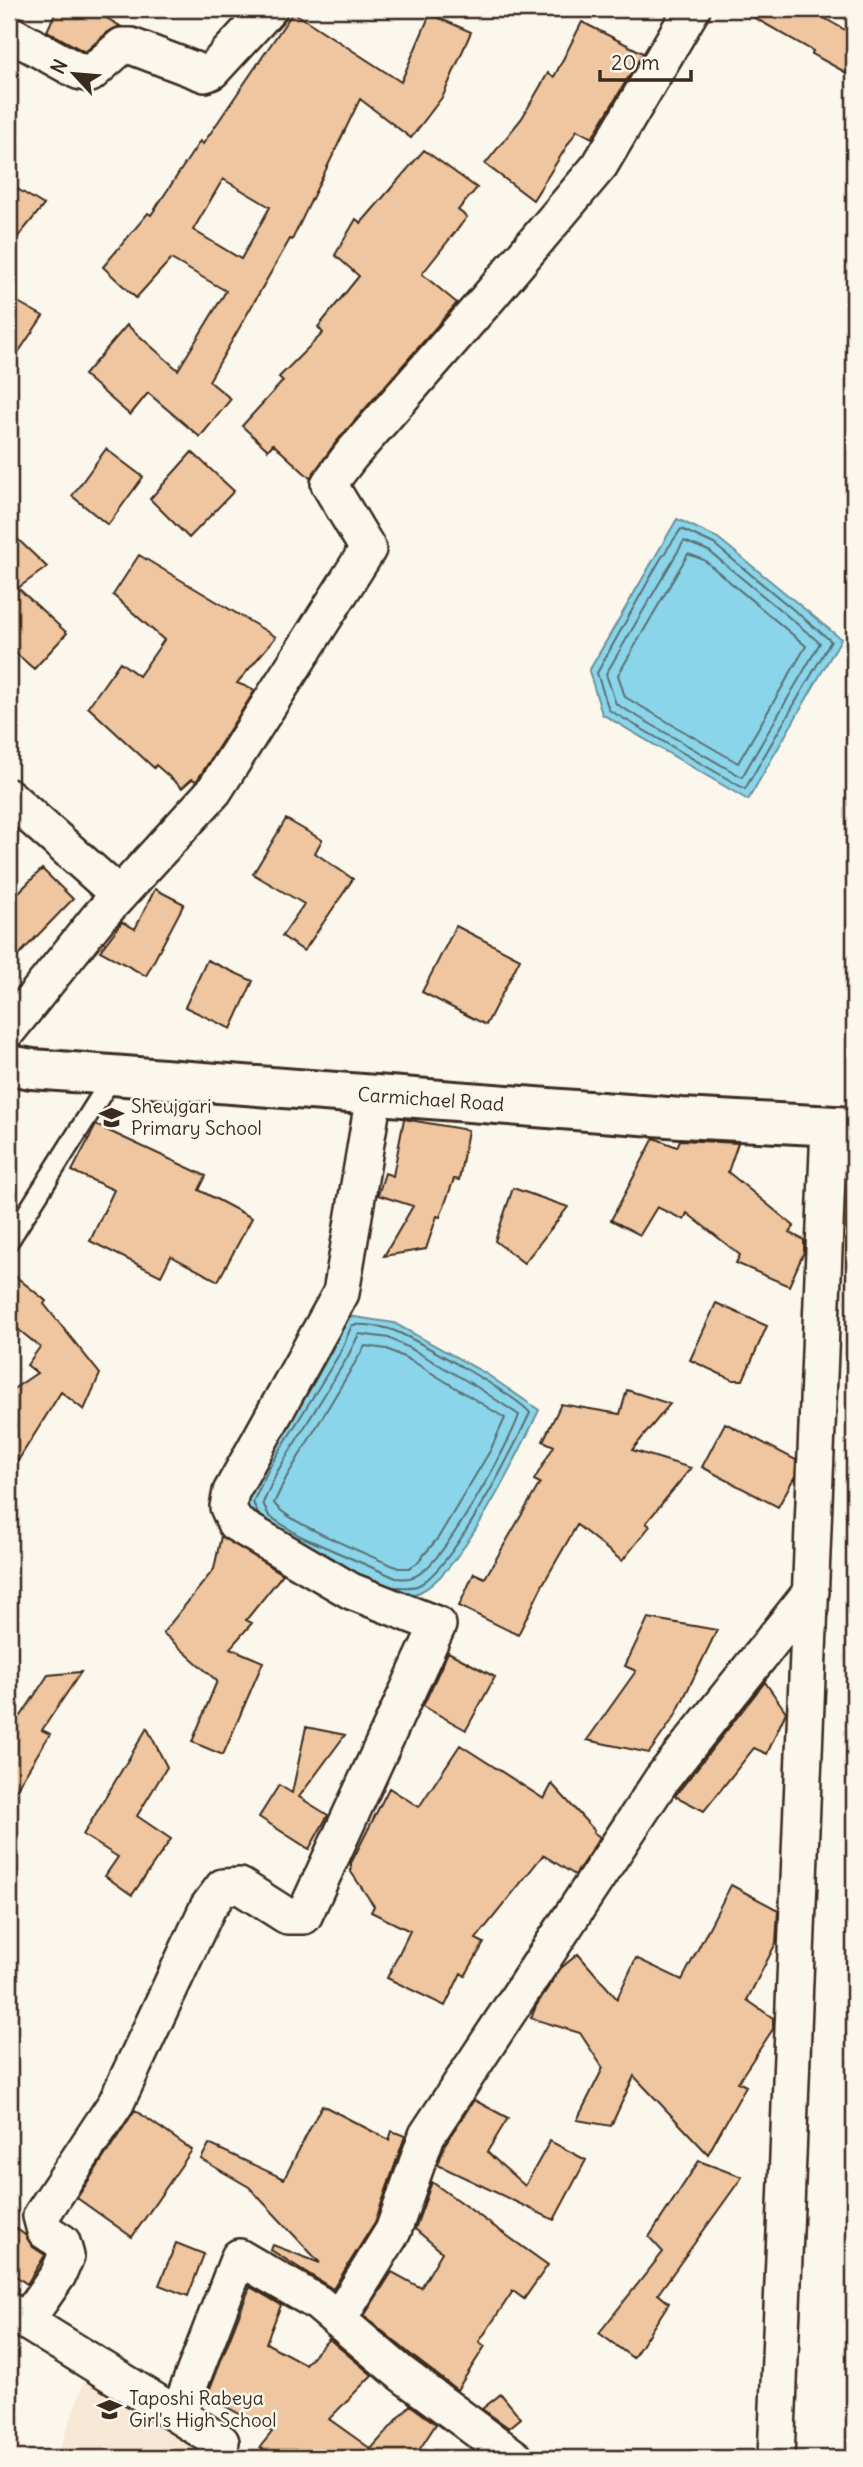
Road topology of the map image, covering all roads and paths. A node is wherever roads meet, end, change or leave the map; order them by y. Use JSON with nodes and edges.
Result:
{"nodes":[{"id":1,"x":269,"y":9,"type":"edge"},
{"id":2,"x":692,"y":9,"type":"edge"},
{"id":3,"x":9,"y":33,"type":"edge"},
{"id":4,"x":9,"y":797,"type":"edge"},
{"id":5,"x":119,"y":895,"type":"junction"},
{"id":6,"x":9,"y":1029,"type":"edge"},
{"id":7,"x":9,"y":1065,"type":"edge"},
{"id":8,"x":113,"y":1076,"type":"junction"},
{"id":9,"x":374,"y":1095,"type":"junction"},
{"id":10,"x":842,"y":1126,"type":"edge"},
{"id":11,"x":9,"y":1241,"type":"edge"},
{"id":12,"x":811,"y":1592,"type":"junction"},
{"id":13,"x":17,"y":2316,"type":"edge"},
{"id":14,"x":338,"y":2320,"type":"junction"},
{"id":15,"x":178,"y":2415,"type":"junction"},
{"id":16,"x":216,"y":2458,"type":"edge"},
{"id":17,"x":515,"y":2458,"type":"edge"},
{"id":18,"x":776,"y":2458,"type":"edge"}],
"edges":[{"from":1,"to":3,"type":"street"},
{"from":2,"to":5,"type":"street"},
{"from":4,"to":5,"type":"street"},
{"from":5,"to":6,"type":"street"},
{"from":7,"to":8,"type":"street","name":"Carmichael Road"},
{"from":8,"to":9,"type":"street","name":"Carmichael Road"},
{"from":8,"to":11,"type":"lane"},
{"from":9,"to":10,"type":"street","name":"Carmichael Road"},
{"from":9,"to":13,"type":"street"},
{"from":10,"to":12,"type":"street"},
{"from":12,"to":14,"type":"street"},
{"from":12,"to":18,"type":"street"},
{"from":13,"to":15,"type":"street"},
{"from":14,"to":15,"type":"street"},
{"from":14,"to":17,"type":"street"},
{"from":15,"to":16,"type":"street"}]}
